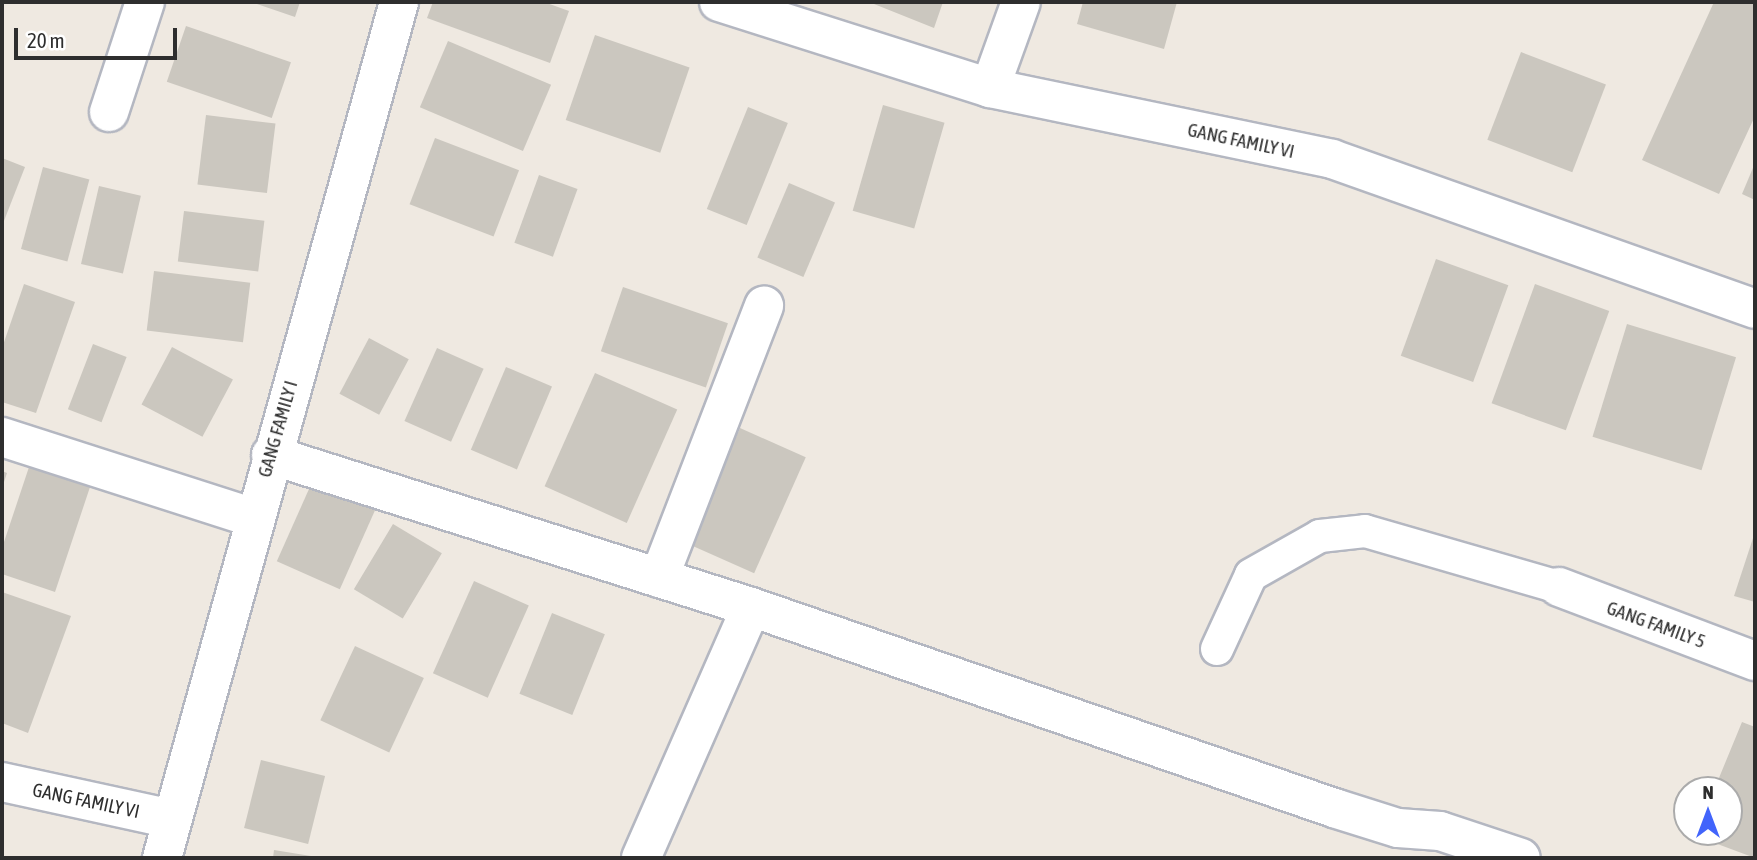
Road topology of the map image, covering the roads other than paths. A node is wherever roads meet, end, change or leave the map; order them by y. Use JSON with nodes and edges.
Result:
{"nodes":[{"id":1,"x":145,"y":2,"type":"edge"},
{"id":2,"x":399,"y":2,"type":"edge"},
{"id":3,"x":719,"y":2,"type":"edge"},
{"id":4,"x":1021,"y":2,"type":"edge"},
{"id":5,"x":990,"y":88,"type":"junction"},
{"id":6,"x":109,"y":112,"type":"dead end"},
{"id":7,"x":764,"y":306,"type":"dead end"},
{"id":8,"x":1755,"y":309,"type":"edge"},
{"id":9,"x":2,"y":437,"type":"edge"},
{"id":10,"x":271,"y":455,"type":"junction"},
{"id":11,"x":254,"y":518,"type":"junction"},
{"id":12,"x":659,"y":578,"type":"junction"},
{"id":13,"x":1559,"y":587,"type":"joint"},
{"id":14,"x":751,"y":607,"type":"junction"},
{"id":15,"x":1217,"y":649,"type":"dead end"},
{"id":16,"x":1755,"y":662,"type":"edge"},
{"id":17,"x":2,"y":782,"type":"edge"},
{"id":18,"x":171,"y":819,"type":"junction"},
{"id":19,"x":1392,"y":843,"type":"edge"},
{"id":20,"x":162,"y":858,"type":"edge"},
{"id":21,"x":641,"y":858,"type":"edge"},
{"id":22,"x":1521,"y":858,"type":"edge"}],
"edges":[{"from":1,"to":6,"type":"street"},
{"from":2,"to":10,"type":"street","name":"GANG FAMILY I"},
{"from":3,"to":5,"type":"street","name":"GANG FAMILY VI"},
{"from":4,"to":5,"type":"street"},
{"from":5,"to":8,"type":"street","name":"GANG FAMILY VI"},
{"from":7,"to":12,"type":"street"},
{"from":9,"to":11,"type":"street"},
{"from":10,"to":11,"type":"street","name":"GANG FAMILY I"},
{"from":10,"to":12,"type":"street"},
{"from":11,"to":18,"type":"street","name":"GANG FAMILY I"},
{"from":12,"to":14,"type":"street"},
{"from":13,"to":15,"type":"lane"},
{"from":13,"to":16,"type":"street","name":"GANG FAMILY 5"},
{"from":14,"to":19,"type":"street"},
{"from":14,"to":21,"type":"street"},
{"from":17,"to":18,"type":"street","name":"GANG FAMILY VI"},
{"from":18,"to":20,"type":"street","name":"GANG FAMILY I"},
{"from":19,"to":22,"type":"street"}]}
